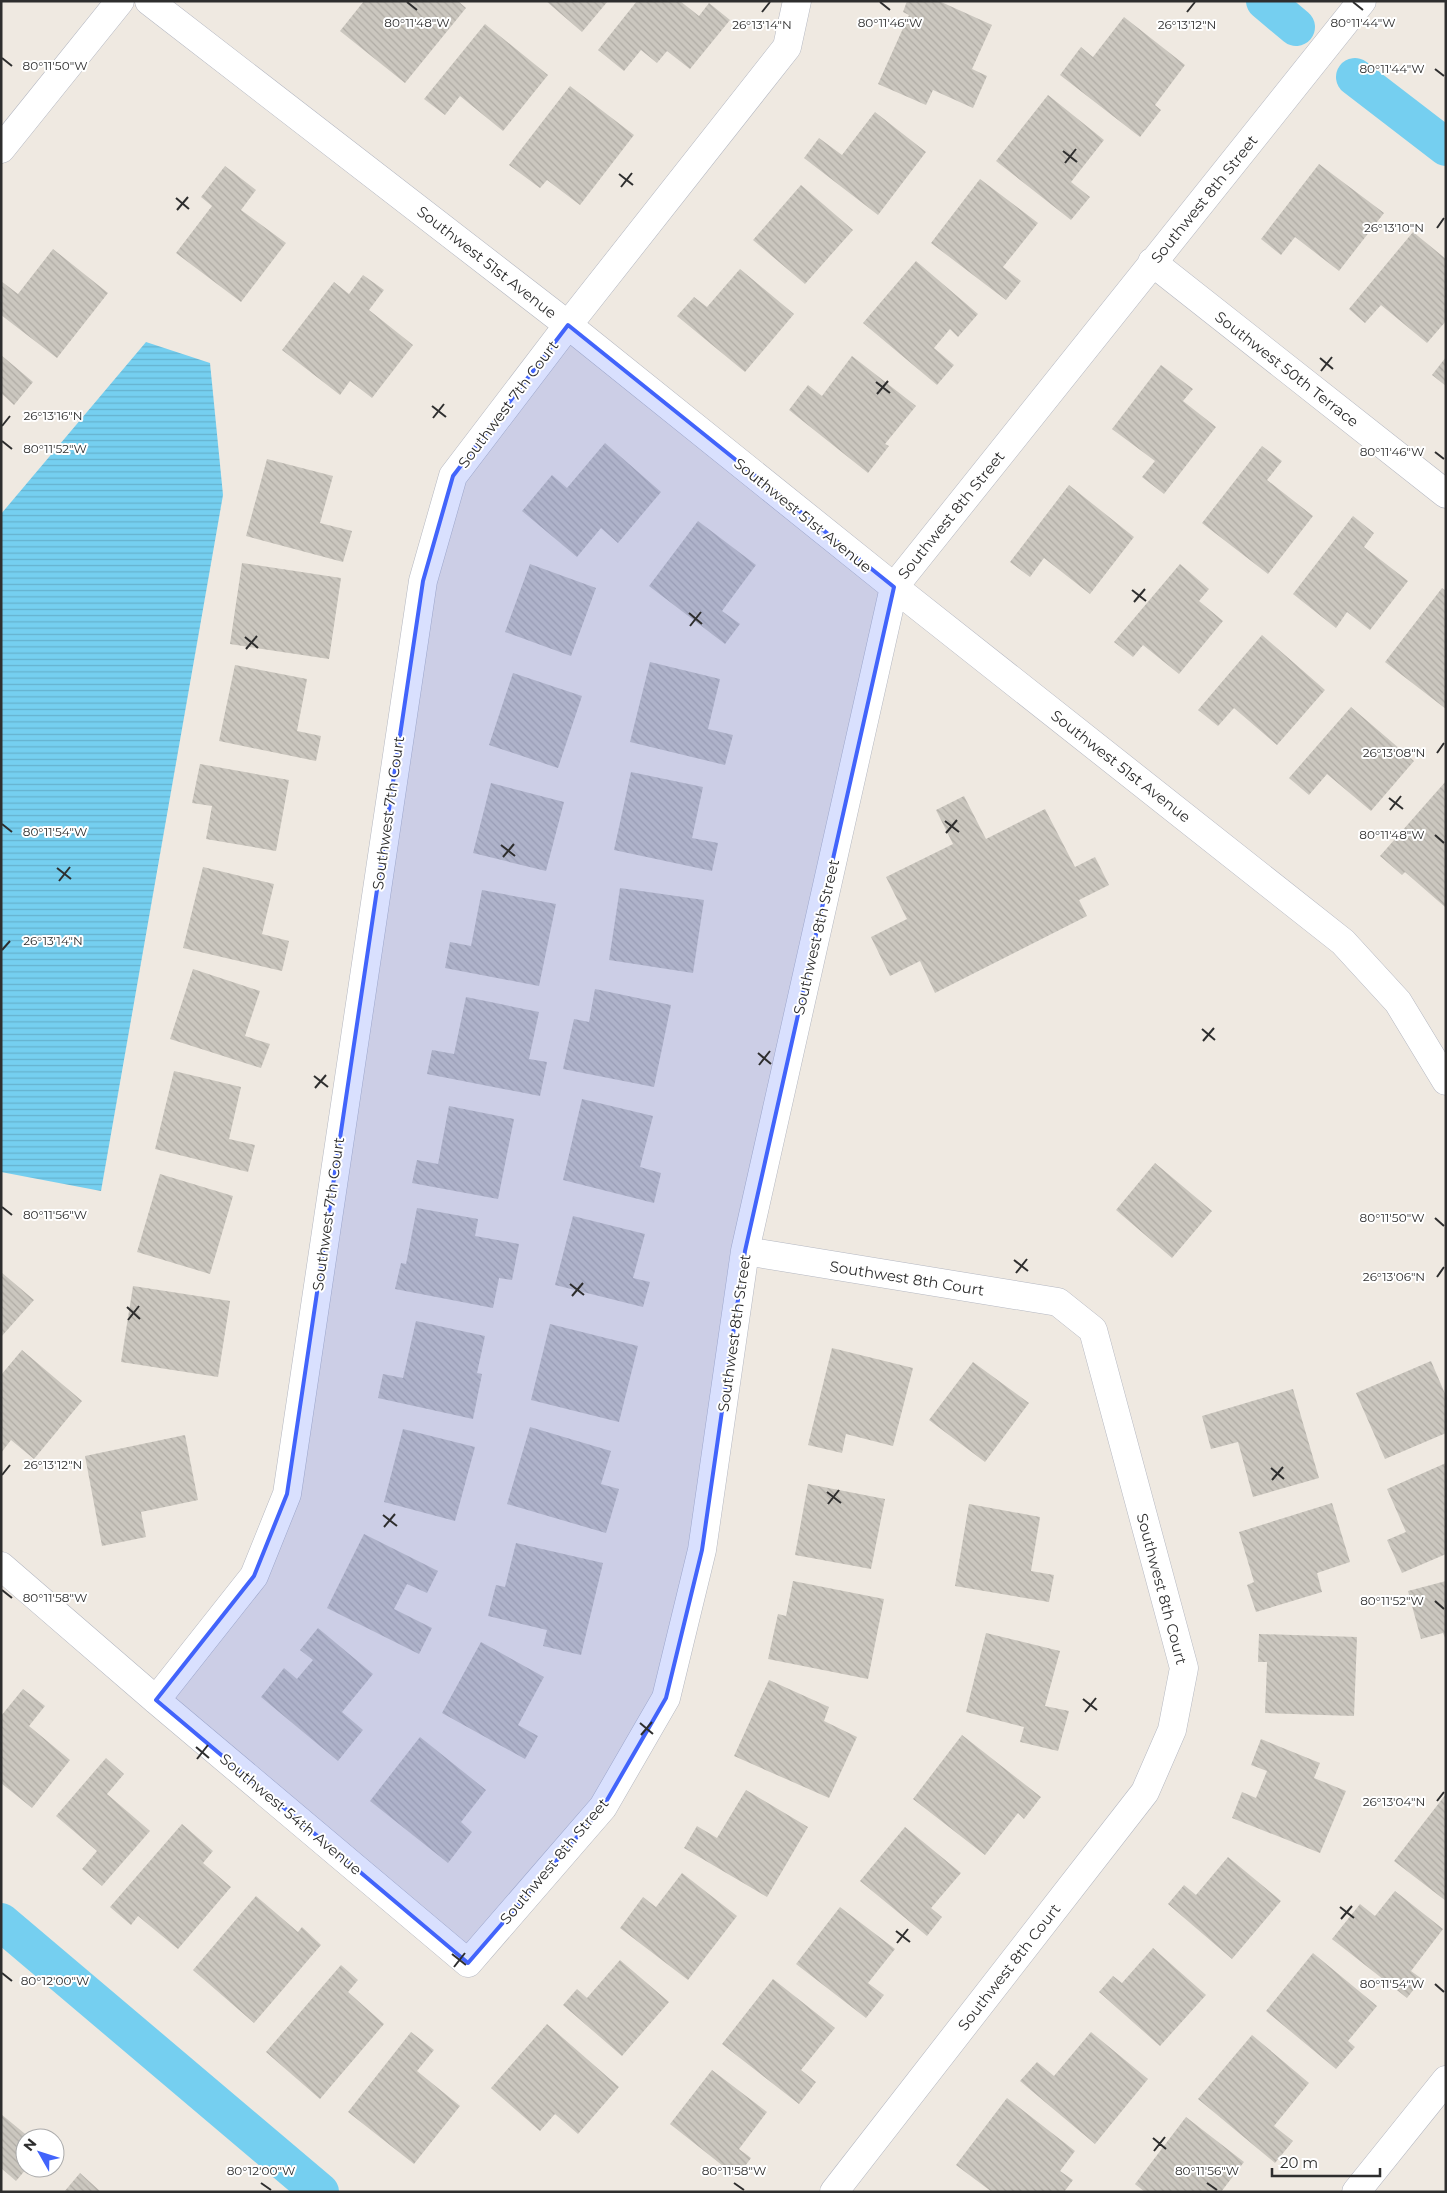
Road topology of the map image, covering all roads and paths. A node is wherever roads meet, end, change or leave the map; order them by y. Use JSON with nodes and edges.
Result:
{"nodes":[{"id":1,"x":120,"y":1,"type":"edge"},
{"id":2,"x":149,"y":1,"type":"edge"},
{"id":3,"x":1362,"y":1,"type":"edge"},
{"id":4,"x":797,"y":2,"type":"edge"},
{"id":5,"x":1,"y":148,"type":"edge"},
{"id":6,"x":1152,"y":262,"type":"junction"},
{"id":7,"x":568,"y":325,"type":"junction"},
{"id":8,"x":1446,"y":494,"type":"edge"},
{"id":9,"x":894,"y":587,"type":"junction"},
{"id":10,"x":1446,"y":1081,"type":"edge"},
{"id":11,"x":745,"y":1251,"type":"junction"},
{"id":12,"x":1,"y":1566,"type":"edge"},
{"id":13,"x":156,"y":1700,"type":"junction"},
{"id":14,"x":468,"y":1963,"type":"joint"},
{"id":15,"x":1446,"y":2080,"type":"edge"},
{"id":16,"x":834,"y":2192,"type":"edge"},
{"id":17,"x":1356,"y":2192,"type":"edge"}],
"edges":[{"from":1,"to":5,"type":"street"},
{"from":2,"to":7,"type":"street","name":"Southwest 51st Avenue"},
{"from":3,"to":6,"type":"street","name":"Southwest 8th Street"},
{"from":4,"to":7,"type":"street","name":"Southwest 7th Court"},
{"from":6,"to":8,"type":"street","name":"Southwest 50th Terrace"},
{"from":6,"to":9,"type":"street","name":"Southwest 8th Street"},
{"from":7,"to":9,"type":"street","name":"Southwest 51st Avenue"},
{"from":7,"to":13,"type":"street","name":"Southwest 7th Court"},
{"from":9,"to":10,"type":"street","name":"Southwest 51st Avenue"},
{"from":9,"to":11,"type":"street","name":"Southwest 8th Street"},
{"from":11,"to":14,"type":"street","name":"Southwest 8th Street"},
{"from":11,"to":16,"type":"street","name":"Southwest 8th Court"},
{"from":12,"to":13,"type":"street","name":"Southwest 54th Avenue"},
{"from":13,"to":14,"type":"street","name":"Southwest 54th Avenue"},
{"from":15,"to":17,"type":"street"}]}
